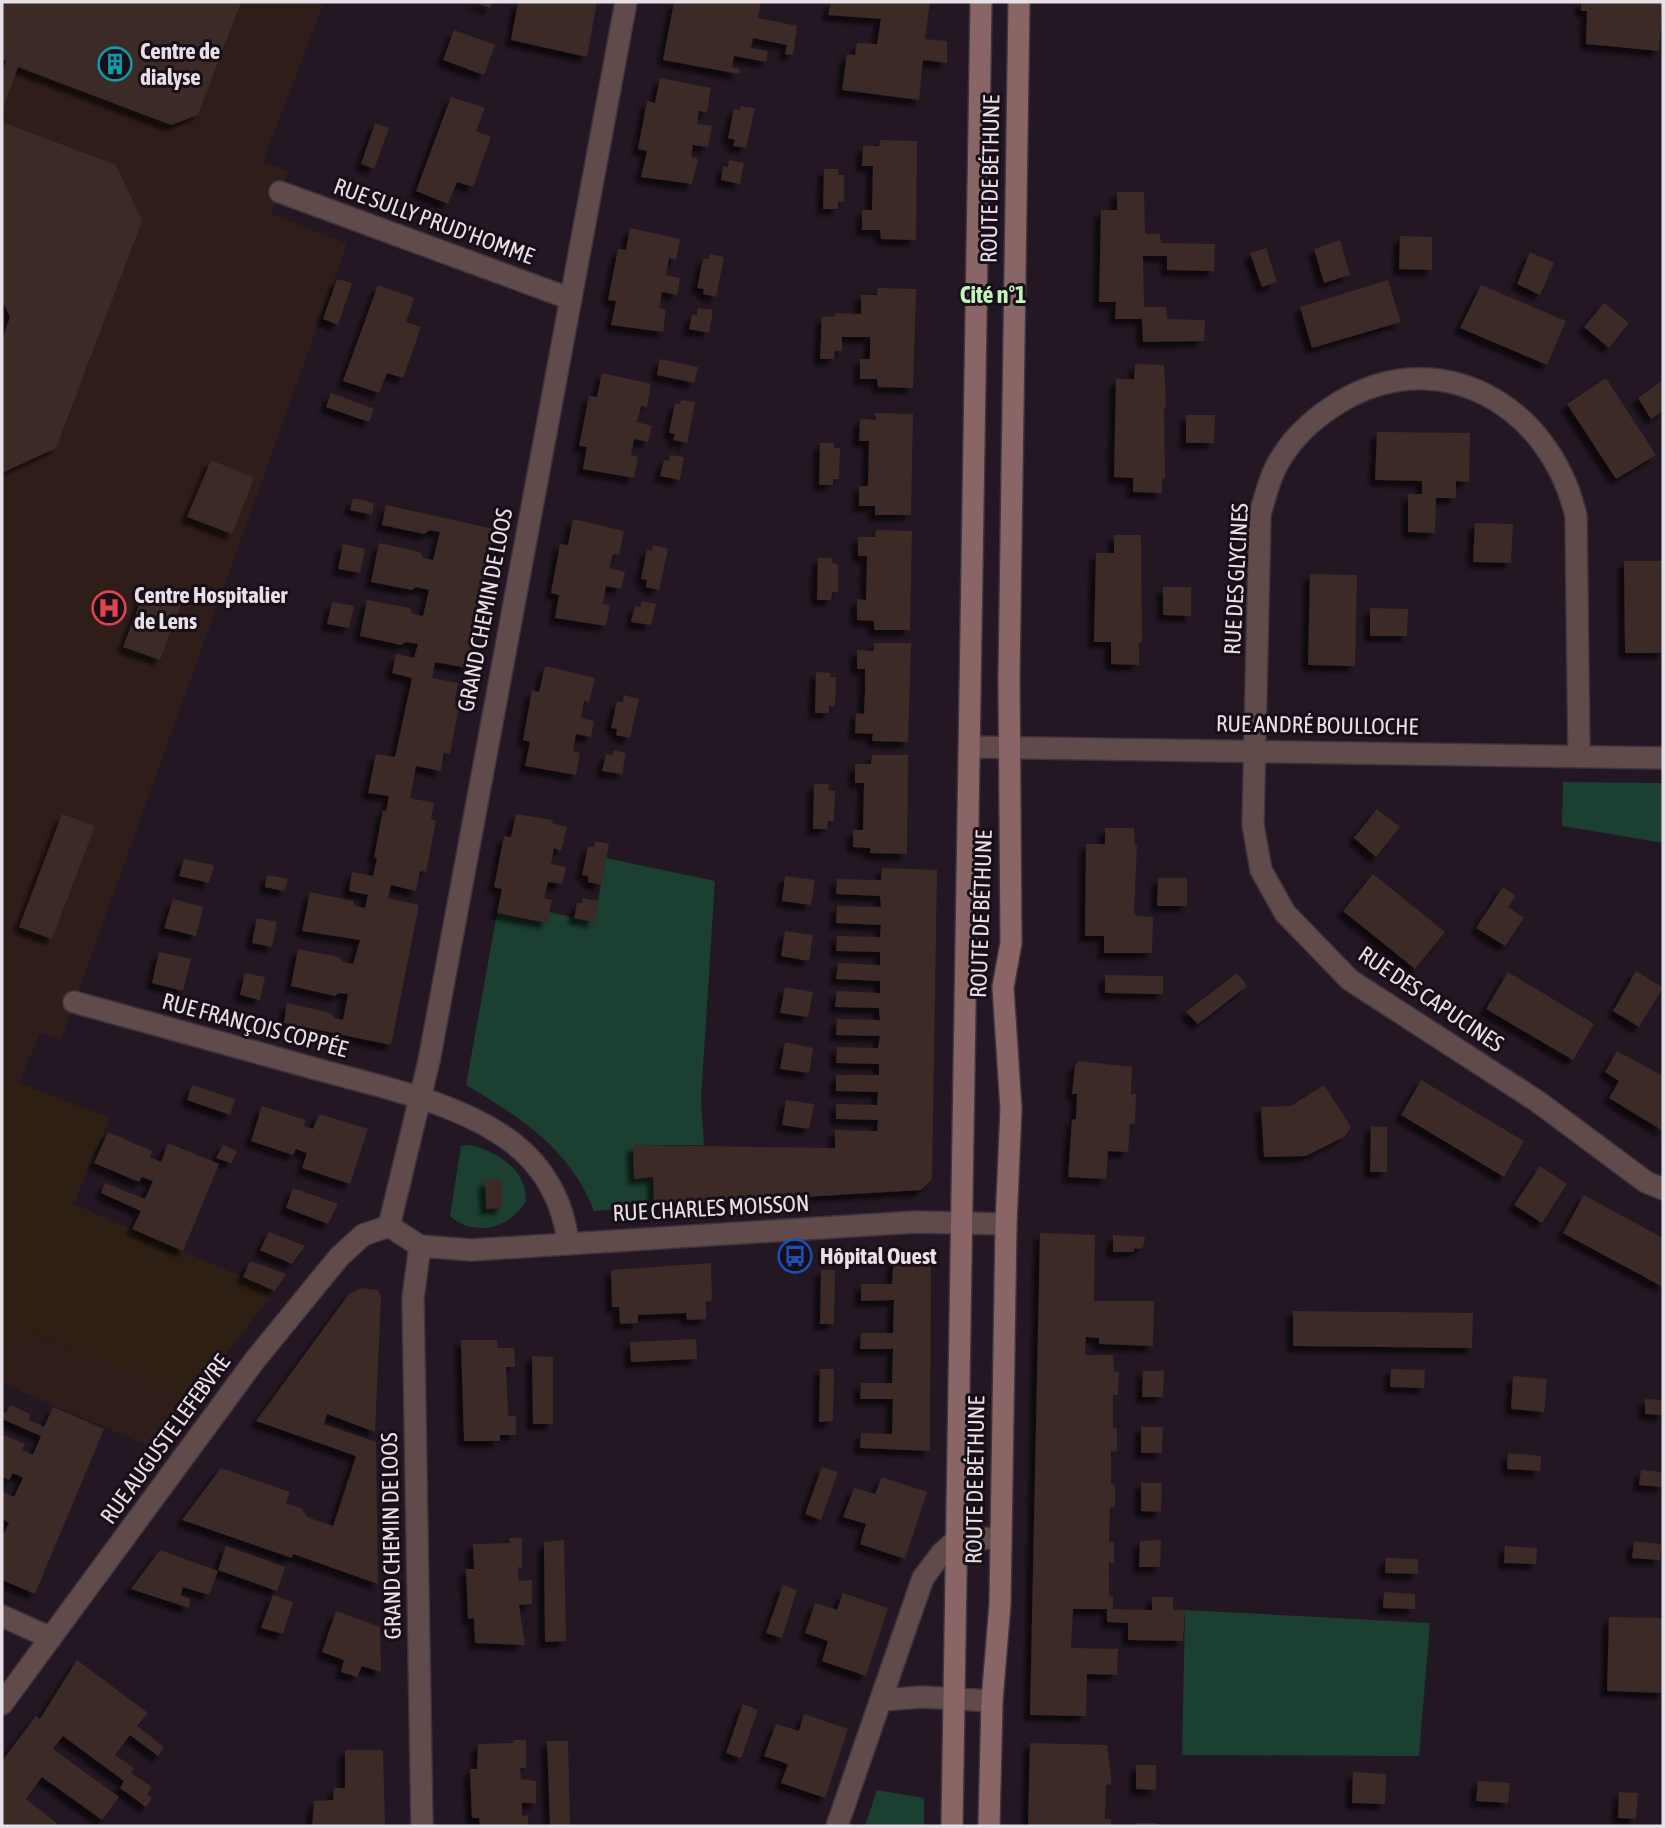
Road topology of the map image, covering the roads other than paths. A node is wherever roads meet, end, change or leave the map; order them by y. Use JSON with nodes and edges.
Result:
{"nodes":[{"id":1,"x":626,"y":2,"type":"edge"},
{"id":2,"x":981,"y":2,"type":"edge"},
{"id":3,"x":1019,"y":2,"type":"edge"},
{"id":4,"x":280,"y":192,"type":"dead end"},
{"id":5,"x":571,"y":299,"type":"junction"},
{"id":6,"x":970,"y":747,"type":"junction"},
{"id":7,"x":1010,"y":747,"type":"junction"},
{"id":8,"x":1256,"y":750,"type":"junction"},
{"id":9,"x":1579,"y":757,"type":"junction"},
{"id":10,"x":1663,"y":758,"type":"edge"},
{"id":11,"x":74,"y":1002,"type":"dead end"},
{"id":12,"x":420,"y":1100,"type":"junction"},
{"id":13,"x":1663,"y":1189,"type":"edge"},
{"id":14,"x":963,"y":1223,"type":"junction"},
{"id":15,"x":1006,"y":1224,"type":"junction"},
{"id":16,"x":389,"y":1226,"type":"junction"},
{"id":17,"x":568,"y":1242,"type":"junction"},
{"id":18,"x":420,"y":1246,"type":"junction"},
{"id":19,"x":1001,"y":1538,"type":"junction"},
{"id":20,"x":957,"y":1539,"type":"junction"},
{"id":21,"x":2,"y":1616,"type":"edge"},
{"id":22,"x":51,"y":1639,"type":"junction"},
{"id":23,"x":953,"y":1698,"type":"junction"},
{"id":24,"x":882,"y":1700,"type":"junction"},
{"id":25,"x":992,"y":1702,"type":"junction"},
{"id":26,"x":2,"y":1704,"type":"edge"},
{"id":27,"x":422,"y":1826,"type":"edge"},
{"id":28,"x":837,"y":1826,"type":"edge"},
{"id":29,"x":952,"y":1826,"type":"edge"},
{"id":30,"x":989,"y":1826,"type":"edge"}],
"edges":[{"from":1,"to":5,"type":"street","name":"GRAND CHEMIN DE LOOS"},
{"from":2,"to":6,"type":"main road","name":"ROUTE DE BÉTHUNE"},
{"from":3,"to":7,"type":"main road","name":"ROUTE DE BÉTHUNE"},
{"from":4,"to":5,"type":"street","name":"RUE SULLY PRUD'HOMME"},
{"from":5,"to":12,"type":"street","name":"GRAND CHEMIN DE LOOS"},
{"from":6,"to":7,"type":"street","name":"RUE ANDRÉ BOULLOCHE"},
{"from":6,"to":14,"type":"main road","name":"ROUTE DE BÉTHUNE"},
{"from":7,"to":8,"type":"street","name":"RUE ANDRÉ BOULLOCHE"},
{"from":7,"to":15,"type":"main road","name":"ROUTE DE BÉTHUNE"},
{"from":8,"to":9,"type":"street","name":"RUE ANDRÉ BOULLOCHE"},
{"from":8,"to":9,"type":"street","name":"RUE DES GLYCINES"},
{"from":8,"to":13,"type":"street","name":"RUE DES CAPUCINES"},
{"from":9,"to":10,"type":"street","name":"RUE ANDRÉ BOULLOCHE"},
{"from":11,"to":12,"type":"street","name":"RUE FRANÇOIS COPPÉE"},
{"from":12,"to":16,"type":"street","name":"GRAND CHEMIN DE LOOS"},
{"from":12,"to":17,"type":"street","name":"RUE FRANÇOIS COPPÉE"},
{"from":14,"to":15,"type":"street","name":"RUE CHARLES MOISSON"},
{"from":14,"to":17,"type":"street","name":"RUE CHARLES MOISSON"},
{"from":14,"to":20,"type":"main road","name":"ROUTE DE BÉTHUNE"},
{"from":15,"to":19,"type":"main road","name":"ROUTE DE BÉTHUNE"},
{"from":16,"to":18,"type":"street"},
{"from":16,"to":22,"type":"street","name":"RUE AUGUSTE LEFEBVRE"},
{"from":17,"to":18,"type":"street","name":"RUE CHARLES MOISSON"},
{"from":18,"to":27,"type":"street","name":"GRAND CHEMIN DE LOOS"},
{"from":19,"to":20,"type":"street"},
{"from":19,"to":25,"type":"main road","name":"ROUTE DE BÉTHUNE"},
{"from":20,"to":23,"type":"main road","name":"ROUTE DE BÉTHUNE"},
{"from":20,"to":24,"type":"street"},
{"from":21,"to":22,"type":"street"},
{"from":22,"to":26,"type":"street","name":"RUE AUGUSTE LEFEBVRE"},
{"from":23,"to":24,"type":"street"},
{"from":23,"to":25,"type":"street"},
{"from":23,"to":29,"type":"main road","name":"ROUTE DE BÉTHUNE"},
{"from":24,"to":28,"type":"street"},
{"from":25,"to":30,"type":"main road","name":"ROUTE DE BÉTHUNE"}]}
